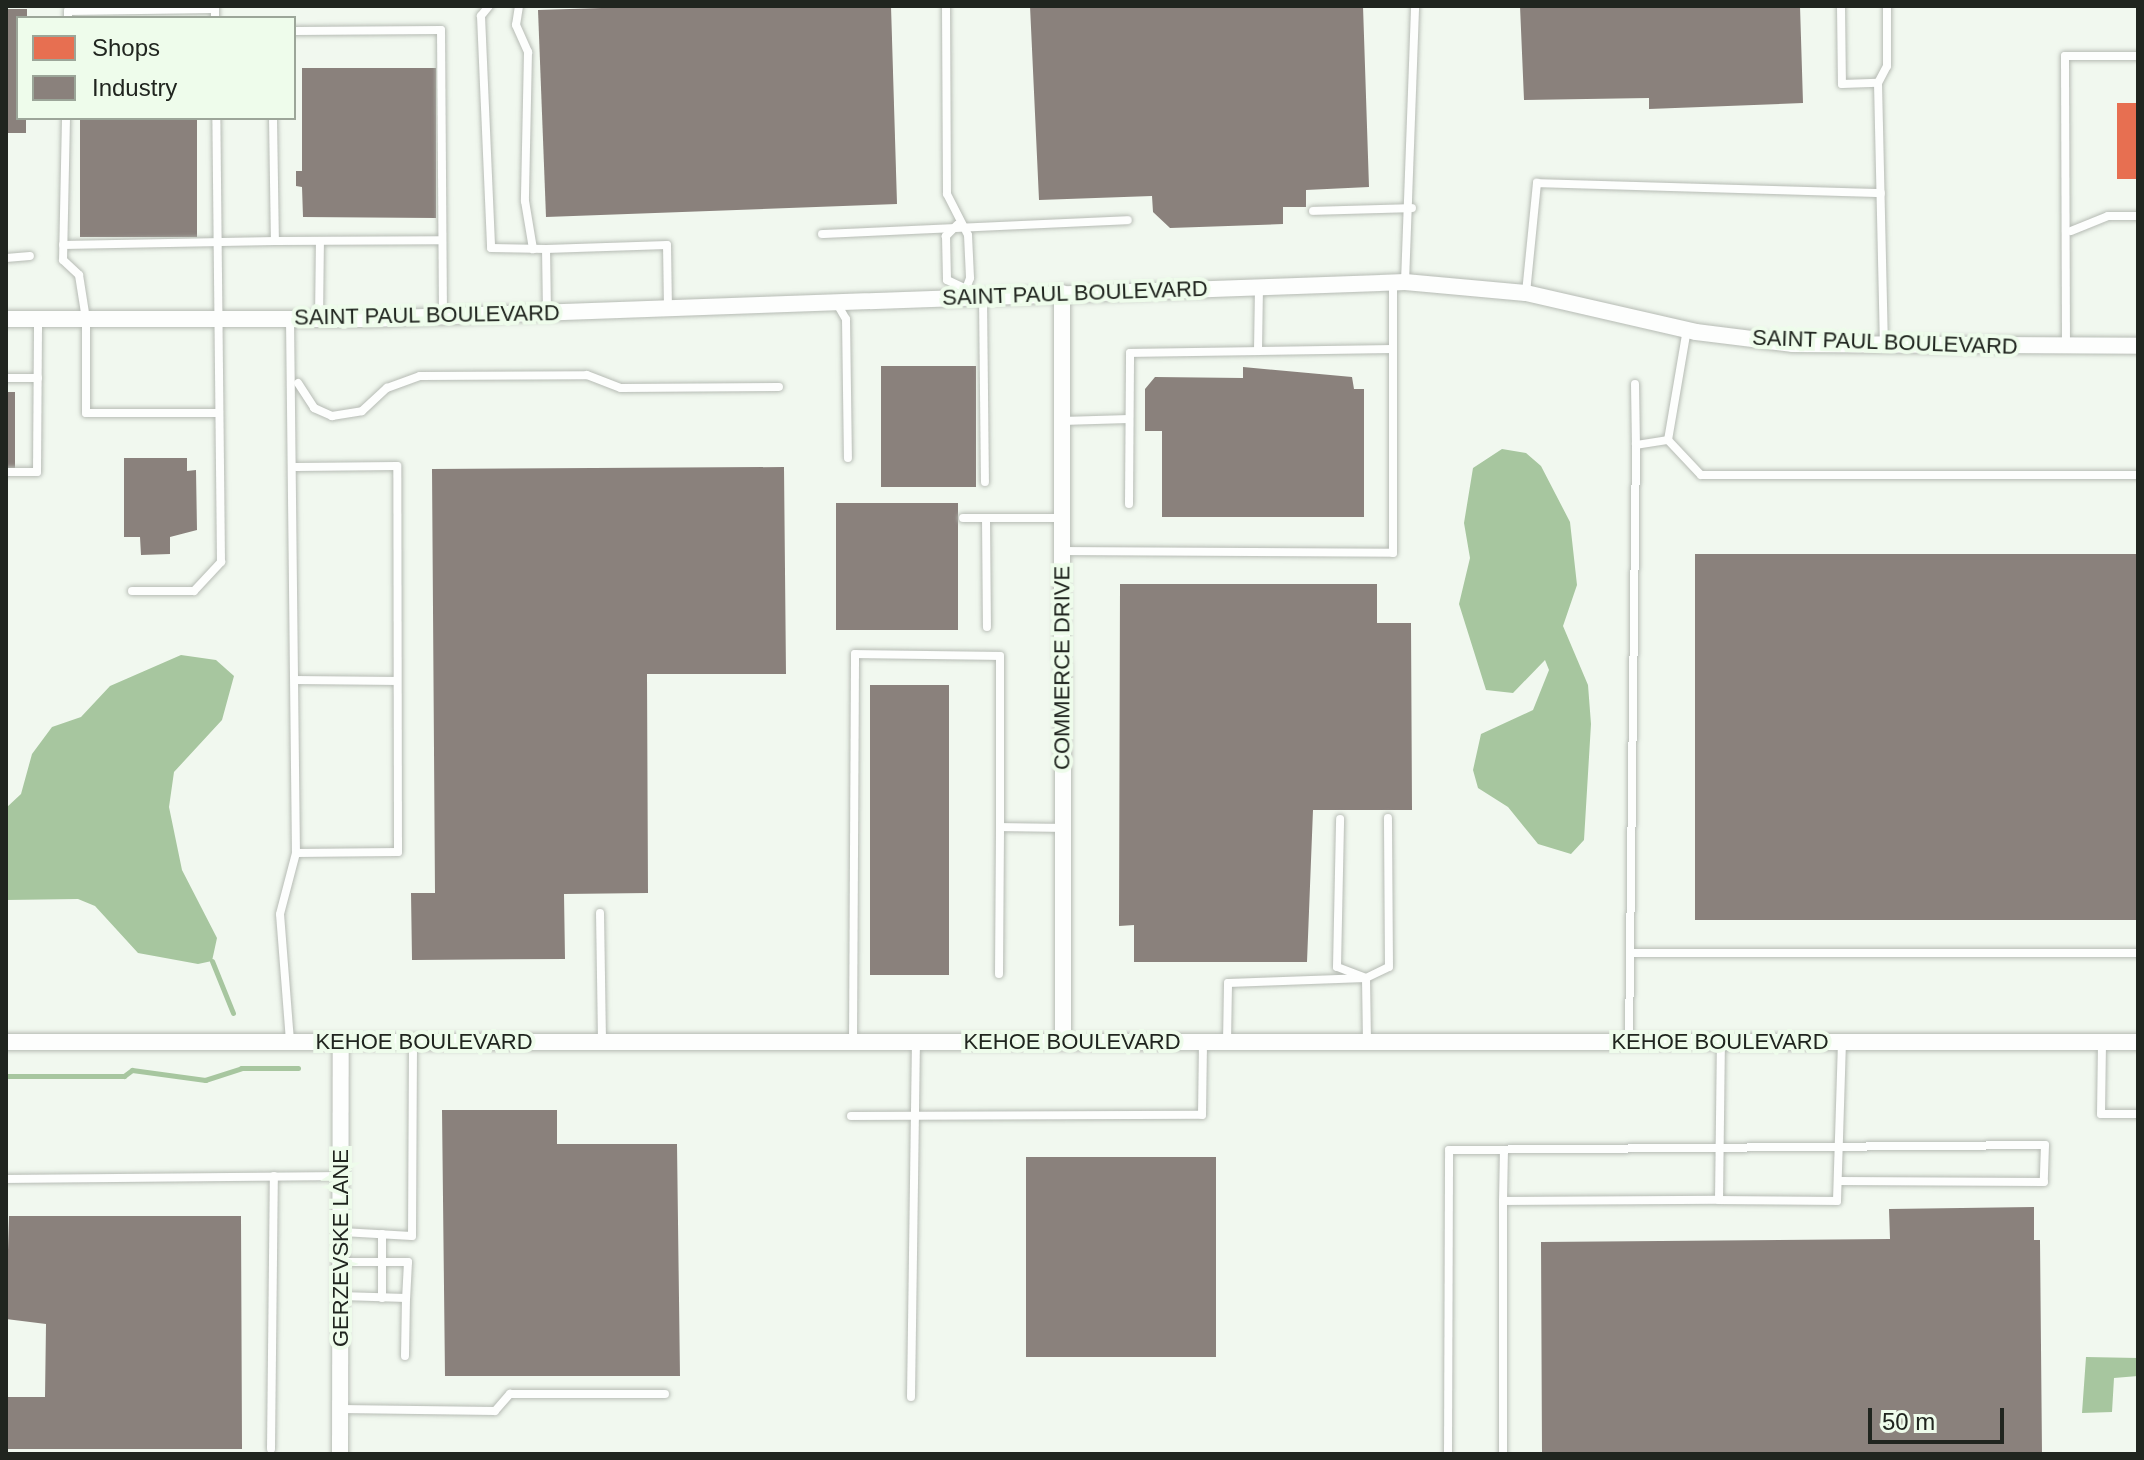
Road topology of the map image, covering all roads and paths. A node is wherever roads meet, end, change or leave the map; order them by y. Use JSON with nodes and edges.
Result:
{"nodes":[{"id":1,"x":489,"y":6,"type":"edge"},
{"id":2,"x":519,"y":6,"type":"edge"},
{"id":3,"x":946,"y":6,"type":"edge"},
{"id":4,"x":1415,"y":6,"type":"edge"},
{"id":5,"x":1841,"y":6,"type":"edge"},
{"id":6,"x":1887,"y":6,"type":"edge"},
{"id":7,"x":68,"y":16,"type":"edge"},
{"id":8,"x":215,"y":16,"type":"edge"},
{"id":9,"x":296,"y":31,"type":"edge"},
{"id":10,"x":2138,"y":56,"type":"edge"},
{"id":11,"x":1878,"y":83,"type":"junction"},
{"id":12,"x":66,"y":120,"type":"edge"},
{"id":13,"x":216,"y":120,"type":"edge"},
{"id":14,"x":273,"y":120,"type":"edge"},
{"id":15,"x":1881,"y":193,"type":"junction"},
{"id":16,"x":1412,"y":208,"type":"junction"},
{"id":17,"x":1313,"y":211,"type":"dead end"},
{"id":18,"x":2138,"y":216,"type":"edge"},
{"id":19,"x":1128,"y":220,"type":"dead end"},
{"id":20,"x":958,"y":224,"type":"junction"},
{"id":21,"x":2071,"y":231,"type":"junction"},
{"id":22,"x":822,"y":234,"type":"dead end"},
{"id":23,"x":442,"y":240,"type":"junction"},
{"id":24,"x":275,"y":241,"type":"junction"},
{"id":25,"x":320,"y":241,"type":"junction"},
{"id":26,"x":63,"y":245,"type":"junction"},
{"id":27,"x":217,"y":245,"type":"junction"},
{"id":28,"x":533,"y":249,"type":"junction"},
{"id":29,"x":546,"y":249,"type":"junction"},
{"id":30,"x":30,"y":256,"type":"dead end"},
{"id":31,"x":6,"y":258,"type":"edge"},
{"id":32,"x":1399,"y":282,"type":"junction"},
{"id":33,"x":1259,"y":286,"type":"junction"},
{"id":34,"x":963,"y":292,"type":"junction"},
{"id":35,"x":1062,"y":293,"type":"junction"},
{"id":36,"x":1526,"y":293,"type":"junction"},
{"id":37,"x":983,"y":296,"type":"junction"},
{"id":38,"x":836,"y":302,"type":"junction"},
{"id":39,"x":668,"y":308,"type":"junction"},
{"id":40,"x":547,"y":312,"type":"junction"},
{"id":41,"x":443,"y":316,"type":"junction"},
{"id":42,"x":6,"y":319,"type":"edge"},
{"id":43,"x":38,"y":319,"type":"junction"},
{"id":44,"x":86,"y":319,"type":"junction"},
{"id":45,"x":217,"y":319,"type":"junction"},
{"id":46,"x":290,"y":319,"type":"junction"},
{"id":47,"x":319,"y":319,"type":"junction"},
{"id":48,"x":1687,"y":329,"type":"junction"},
{"id":49,"x":1884,"y":346,"type":"junction"},
{"id":50,"x":2066,"y":346,"type":"junction"},
{"id":51,"x":2138,"y":346,"type":"edge"},
{"id":52,"x":1393,"y":349,"type":"junction"},
{"id":53,"x":1258,"y":351,"type":"junction"},
{"id":54,"x":6,"y":378,"type":"edge"},
{"id":55,"x":38,"y":378,"type":"junction"},
{"id":56,"x":296,"y":378,"type":"junction"},
{"id":57,"x":1635,"y":384,"type":"dead end"},
{"id":58,"x":779,"y":387,"type":"dead end"},
{"id":59,"x":218,"y":413,"type":"junction"},
{"id":60,"x":1129,"y":419,"type":"junction"},
{"id":61,"x":1062,"y":421,"type":"junction"},
{"id":62,"x":1668,"y":440,"type":"junction"},
{"id":63,"x":1636,"y":445,"type":"junction"},
{"id":64,"x":848,"y":458,"type":"dead end"},
{"id":65,"x":296,"y":467,"type":"junction"},
{"id":66,"x":6,"y":472,"type":"edge"},
{"id":67,"x":2138,"y":475,"type":"edge"},
{"id":68,"x":985,"y":482,"type":"dead end"},
{"id":69,"x":1129,"y":504,"type":"dead end"},
{"id":70,"x":963,"y":518,"type":"dead end"},
{"id":71,"x":986,"y":518,"type":"junction"},
{"id":72,"x":1062,"y":518,"type":"junction"},
{"id":73,"x":1062,"y":551,"type":"junction"},
{"id":74,"x":132,"y":591,"type":"dead end"},
{"id":75,"x":987,"y":627,"type":"dead end"},
{"id":76,"x":298,"y":680,"type":"junction"},
{"id":77,"x":396,"y":681,"type":"junction"},
{"id":78,"x":1388,"y":818,"type":"dead end"},
{"id":79,"x":1340,"y":819,"type":"dead end"},
{"id":80,"x":1000,"y":827,"type":"junction"},
{"id":81,"x":1063,"y":828,"type":"junction"},
{"id":82,"x":296,"y":853,"type":"junction"},
{"id":83,"x":600,"y":913,"type":"dead end"},
{"id":84,"x":1632,"y":953,"type":"junction"},
{"id":85,"x":2138,"y":953,"type":"edge"},
{"id":86,"x":999,"y":974,"type":"dead end"},
{"id":87,"x":1366,"y":978,"type":"junction"},
{"id":88,"x":6,"y":1042,"type":"edge"},
{"id":89,"x":290,"y":1042,"type":"junction"},
{"id":90,"x":341,"y":1042,"type":"junction"},
{"id":91,"x":413,"y":1042,"type":"junction"},
{"id":92,"x":602,"y":1042,"type":"junction"},
{"id":93,"x":916,"y":1042,"type":"junction"},
{"id":94,"x":1063,"y":1042,"type":"junction"},
{"id":95,"x":1203,"y":1042,"type":"junction"},
{"id":96,"x":1227,"y":1042,"type":"junction"},
{"id":97,"x":1367,"y":1042,"type":"junction"},
{"id":98,"x":1629,"y":1042,"type":"junction"},
{"id":99,"x":1721,"y":1042,"type":"junction"},
{"id":100,"x":1842,"y":1042,"type":"junction"},
{"id":101,"x":2102,"y":1042,"type":"junction"},
{"id":102,"x":2138,"y":1042,"type":"edge"},
{"id":103,"x":853,"y":1043,"type":"junction"},
{"id":104,"x":2138,"y":1114,"type":"edge"},
{"id":105,"x":851,"y":1116,"type":"dead end"},
{"id":106,"x":915,"y":1118,"type":"junction"},
{"id":107,"x":1720,"y":1144,"type":"junction"},
{"id":108,"x":1840,"y":1147,"type":"junction"},
{"id":109,"x":1504,"y":1150,"type":"junction"},
{"id":110,"x":274,"y":1176,"type":"junction"},
{"id":111,"x":342,"y":1176,"type":"junction"},
{"id":112,"x":6,"y":1179,"type":"edge"},
{"id":113,"x":1839,"y":1181,"type":"junction"},
{"id":114,"x":1719,"y":1200,"type":"junction"},
{"id":115,"x":1503,"y":1201,"type":"junction"},
{"id":116,"x":342,"y":1232,"type":"junction"},
{"id":117,"x":382,"y":1234,"type":"junction"},
{"id":118,"x":341,"y":1262,"type":"junction"},
{"id":119,"x":382,"y":1262,"type":"junction"},
{"id":120,"x":341,"y":1296,"type":"junction"},
{"id":121,"x":382,"y":1298,"type":"junction"},
{"id":122,"x":406,"y":1298,"type":"junction"},
{"id":123,"x":405,"y":1356,"type":"dead end"},
{"id":124,"x":665,"y":1394,"type":"dead end"},
{"id":125,"x":911,"y":1397,"type":"dead end"},
{"id":126,"x":340,"y":1409,"type":"junction"},
{"id":127,"x":271,"y":1449,"type":"dead end"},
{"id":128,"x":340,"y":1454,"type":"edge"},
{"id":129,"x":1448,"y":1454,"type":"edge"},
{"id":130,"x":1503,"y":1454,"type":"edge"}],
"edges":[{"from":1,"to":28,"type":"lane"},
{"from":2,"to":28,"type":"lane"},
{"from":3,"to":20,"type":"lane"},
{"from":4,"to":16,"type":"lane"},
{"from":5,"to":11,"type":"lane"},
{"from":6,"to":11,"type":"lane"},
{"from":7,"to":8,"type":"lane"},
{"from":9,"to":23,"type":"lane"},
{"from":10,"to":21,"type":"lane"},
{"from":11,"to":15,"type":"lane"},
{"from":12,"to":26,"type":"lane"},
{"from":13,"to":27,"type":"lane"},
{"from":14,"to":24,"type":"lane"},
{"from":15,"to":36,"type":"lane"},
{"from":15,"to":49,"type":"lane"},
{"from":16,"to":17,"type":"lane"},
{"from":16,"to":32,"type":"lane"},
{"from":18,"to":21,"type":"lane"},
{"from":19,"to":20,"type":"lane"},
{"from":20,"to":22,"type":"lane"},
{"from":20,"to":34,"type":"lane"},
{"from":20,"to":34,"type":"lane"},
{"from":21,"to":50,"type":"lane"},
{"from":23,"to":25,"type":"lane"},
{"from":23,"to":41,"type":"lane"},
{"from":24,"to":25,"type":"lane"},
{"from":24,"to":27,"type":"lane"},
{"from":25,"to":47,"type":"lane"},
{"from":26,"to":27,"type":"lane"},
{"from":26,"to":44,"type":"lane"},
{"from":27,"to":45,"type":"lane"},
{"from":28,"to":29,"type":"lane"},
{"from":29,"to":39,"type":"lane"},
{"from":29,"to":40,"type":"lane"},
{"from":30,"to":31,"type":"lane"},
{"from":32,"to":33,"type":"street","name":"SAINT PAUL BOULEVARD"},
{"from":32,"to":36,"type":"street","name":"SAINT PAUL BOULEVARD"},
{"from":32,"to":52,"type":"lane"},
{"from":33,"to":35,"type":"street","name":"SAINT PAUL BOULEVARD"},
{"from":33,"to":53,"type":"lane"},
{"from":34,"to":37,"type":"street","name":"SAINT PAUL BOULEVARD"},
{"from":34,"to":38,"type":"street","name":"SAINT PAUL BOULEVARD"},
{"from":35,"to":37,"type":"street","name":"SAINT PAUL BOULEVARD"},
{"from":35,"to":61,"type":"street","name":"COMMERCE DRIVE"},
{"from":36,"to":48,"type":"street","name":"SAINT PAUL BOULEVARD"},
{"from":37,"to":68,"type":"lane"},
{"from":38,"to":39,"type":"street","name":"SAINT PAUL BOULEVARD"},
{"from":38,"to":64,"type":"lane"},
{"from":39,"to":40,"type":"street","name":"SAINT PAUL BOULEVARD"},
{"from":40,"to":41,"type":"street","name":"SAINT PAUL BOULEVARD"},
{"from":41,"to":47,"type":"street","name":"SAINT PAUL BOULEVARD"},
{"from":42,"to":43,"type":"street","name":"SAINT PAUL BOULEVARD"},
{"from":43,"to":44,"type":"street","name":"SAINT PAUL BOULEVARD"},
{"from":43,"to":55,"type":"lane"},
{"from":44,"to":45,"type":"street","name":"SAINT PAUL BOULEVARD"},
{"from":44,"to":59,"type":"lane"},
{"from":45,"to":46,"type":"street","name":"SAINT PAUL BOULEVARD"},
{"from":45,"to":59,"type":"lane"},
{"from":46,"to":47,"type":"street","name":"SAINT PAUL BOULEVARD"},
{"from":46,"to":56,"type":"lane"},
{"from":48,"to":49,"type":"street","name":"SAINT PAUL BOULEVARD"},
{"from":48,"to":62,"type":"lane"},
{"from":49,"to":50,"type":"street","name":"SAINT PAUL BOULEVARD"},
{"from":50,"to":51,"type":"street","name":"SAINT PAUL BOULEVARD"},
{"from":52,"to":53,"type":"lane"},
{"from":52,"to":73,"type":"lane"},
{"from":53,"to":60,"type":"lane"},
{"from":54,"to":55,"type":"lane"},
{"from":55,"to":66,"type":"lane"},
{"from":56,"to":58,"type":"lane"},
{"from":56,"to":65,"type":"lane"},
{"from":57,"to":63,"type":"lane"},
{"from":59,"to":74,"type":"lane"},
{"from":60,"to":61,"type":"lane"},
{"from":60,"to":69,"type":"lane"},
{"from":61,"to":72,"type":"street","name":"COMMERCE DRIVE"},
{"from":62,"to":63,"type":"lane"},
{"from":62,"to":67,"type":"lane"},
{"from":63,"to":84,"type":"lane"},
{"from":65,"to":76,"type":"lane"},
{"from":65,"to":77,"type":"lane"},
{"from":70,"to":71,"type":"lane"},
{"from":71,"to":72,"type":"lane"},
{"from":71,"to":75,"type":"lane"},
{"from":72,"to":73,"type":"street","name":"COMMERCE DRIVE"},
{"from":73,"to":81,"type":"street","name":"COMMERCE DRIVE"},
{"from":76,"to":77,"type":"lane"},
{"from":76,"to":82,"type":"lane"},
{"from":77,"to":82,"type":"lane"},
{"from":78,"to":87,"type":"lane"},
{"from":79,"to":87,"type":"lane"},
{"from":80,"to":81,"type":"lane"},
{"from":80,"to":86,"type":"lane"},
{"from":80,"to":103,"type":"lane"},
{"from":81,"to":94,"type":"street","name":"COMMERCE DRIVE"},
{"from":82,"to":89,"type":"lane"},
{"from":83,"to":92,"type":"lane"},
{"from":84,"to":85,"type":"lane"},
{"from":84,"to":98,"type":"lane"},
{"from":87,"to":96,"type":"lane"},
{"from":87,"to":97,"type":"lane"},
{"from":88,"to":89,"type":"street","name":"KEHOE BOULEVARD"},
{"from":89,"to":90,"type":"street","name":"KEHOE BOULEVARD"},
{"from":90,"to":91,"type":"street","name":"KEHOE BOULEVARD"},
{"from":90,"to":111,"type":"street","name":"GERZEVSKE LANE"},
{"from":91,"to":92,"type":"street","name":"KEHOE BOULEVARD"},
{"from":91,"to":117,"type":"lane"},
{"from":92,"to":103,"type":"street","name":"KEHOE BOULEVARD"},
{"from":93,"to":94,"type":"street","name":"KEHOE BOULEVARD"},
{"from":93,"to":103,"type":"street","name":"KEHOE BOULEVARD"},
{"from":93,"to":106,"type":"lane"},
{"from":94,"to":95,"type":"street","name":"KEHOE BOULEVARD"},
{"from":95,"to":96,"type":"street","name":"KEHOE BOULEVARD"},
{"from":95,"to":106,"type":"lane"},
{"from":96,"to":97,"type":"street","name":"KEHOE BOULEVARD"},
{"from":97,"to":98,"type":"street","name":"KEHOE BOULEVARD"},
{"from":98,"to":99,"type":"street","name":"KEHOE BOULEVARD"},
{"from":99,"to":100,"type":"street","name":"KEHOE BOULEVARD"},
{"from":99,"to":107,"type":"lane"},
{"from":100,"to":101,"type":"street","name":"KEHOE BOULEVARD"},
{"from":100,"to":108,"type":"lane"},
{"from":101,"to":102,"type":"street","name":"KEHOE BOULEVARD"},
{"from":101,"to":104,"type":"lane"},
{"from":105,"to":106,"type":"lane"},
{"from":106,"to":125,"type":"lane"},
{"from":107,"to":108,"type":"lane"},
{"from":107,"to":109,"type":"lane"},
{"from":107,"to":114,"type":"lane"},
{"from":108,"to":113,"type":"lane"},
{"from":108,"to":113,"type":"lane"},
{"from":109,"to":115,"type":"lane"},
{"from":109,"to":129,"type":"lane"},
{"from":110,"to":111,"type":"lane"},
{"from":110,"to":112,"type":"lane"},
{"from":110,"to":127,"type":"lane"},
{"from":111,"to":116,"type":"street","name":"GERZEVSKE LANE"},
{"from":113,"to":114,"type":"lane"},
{"from":114,"to":115,"type":"lane"},
{"from":115,"to":130,"type":"lane"},
{"from":116,"to":117,"type":"lane"},
{"from":116,"to":118,"type":"street","name":"GERZEVSKE LANE"},
{"from":117,"to":119,"type":"lane"},
{"from":118,"to":119,"type":"lane"},
{"from":118,"to":120,"type":"street","name":"GERZEVSKE LANE"},
{"from":119,"to":121,"type":"lane"},
{"from":119,"to":122,"type":"lane"},
{"from":120,"to":121,"type":"lane"},
{"from":120,"to":126,"type":"street","name":"GERZEVSKE LANE"},
{"from":121,"to":122,"type":"lane"},
{"from":122,"to":123,"type":"lane"},
{"from":124,"to":126,"type":"lane"},
{"from":126,"to":128,"type":"street","name":"GERZEVSKE LANE"}]}
